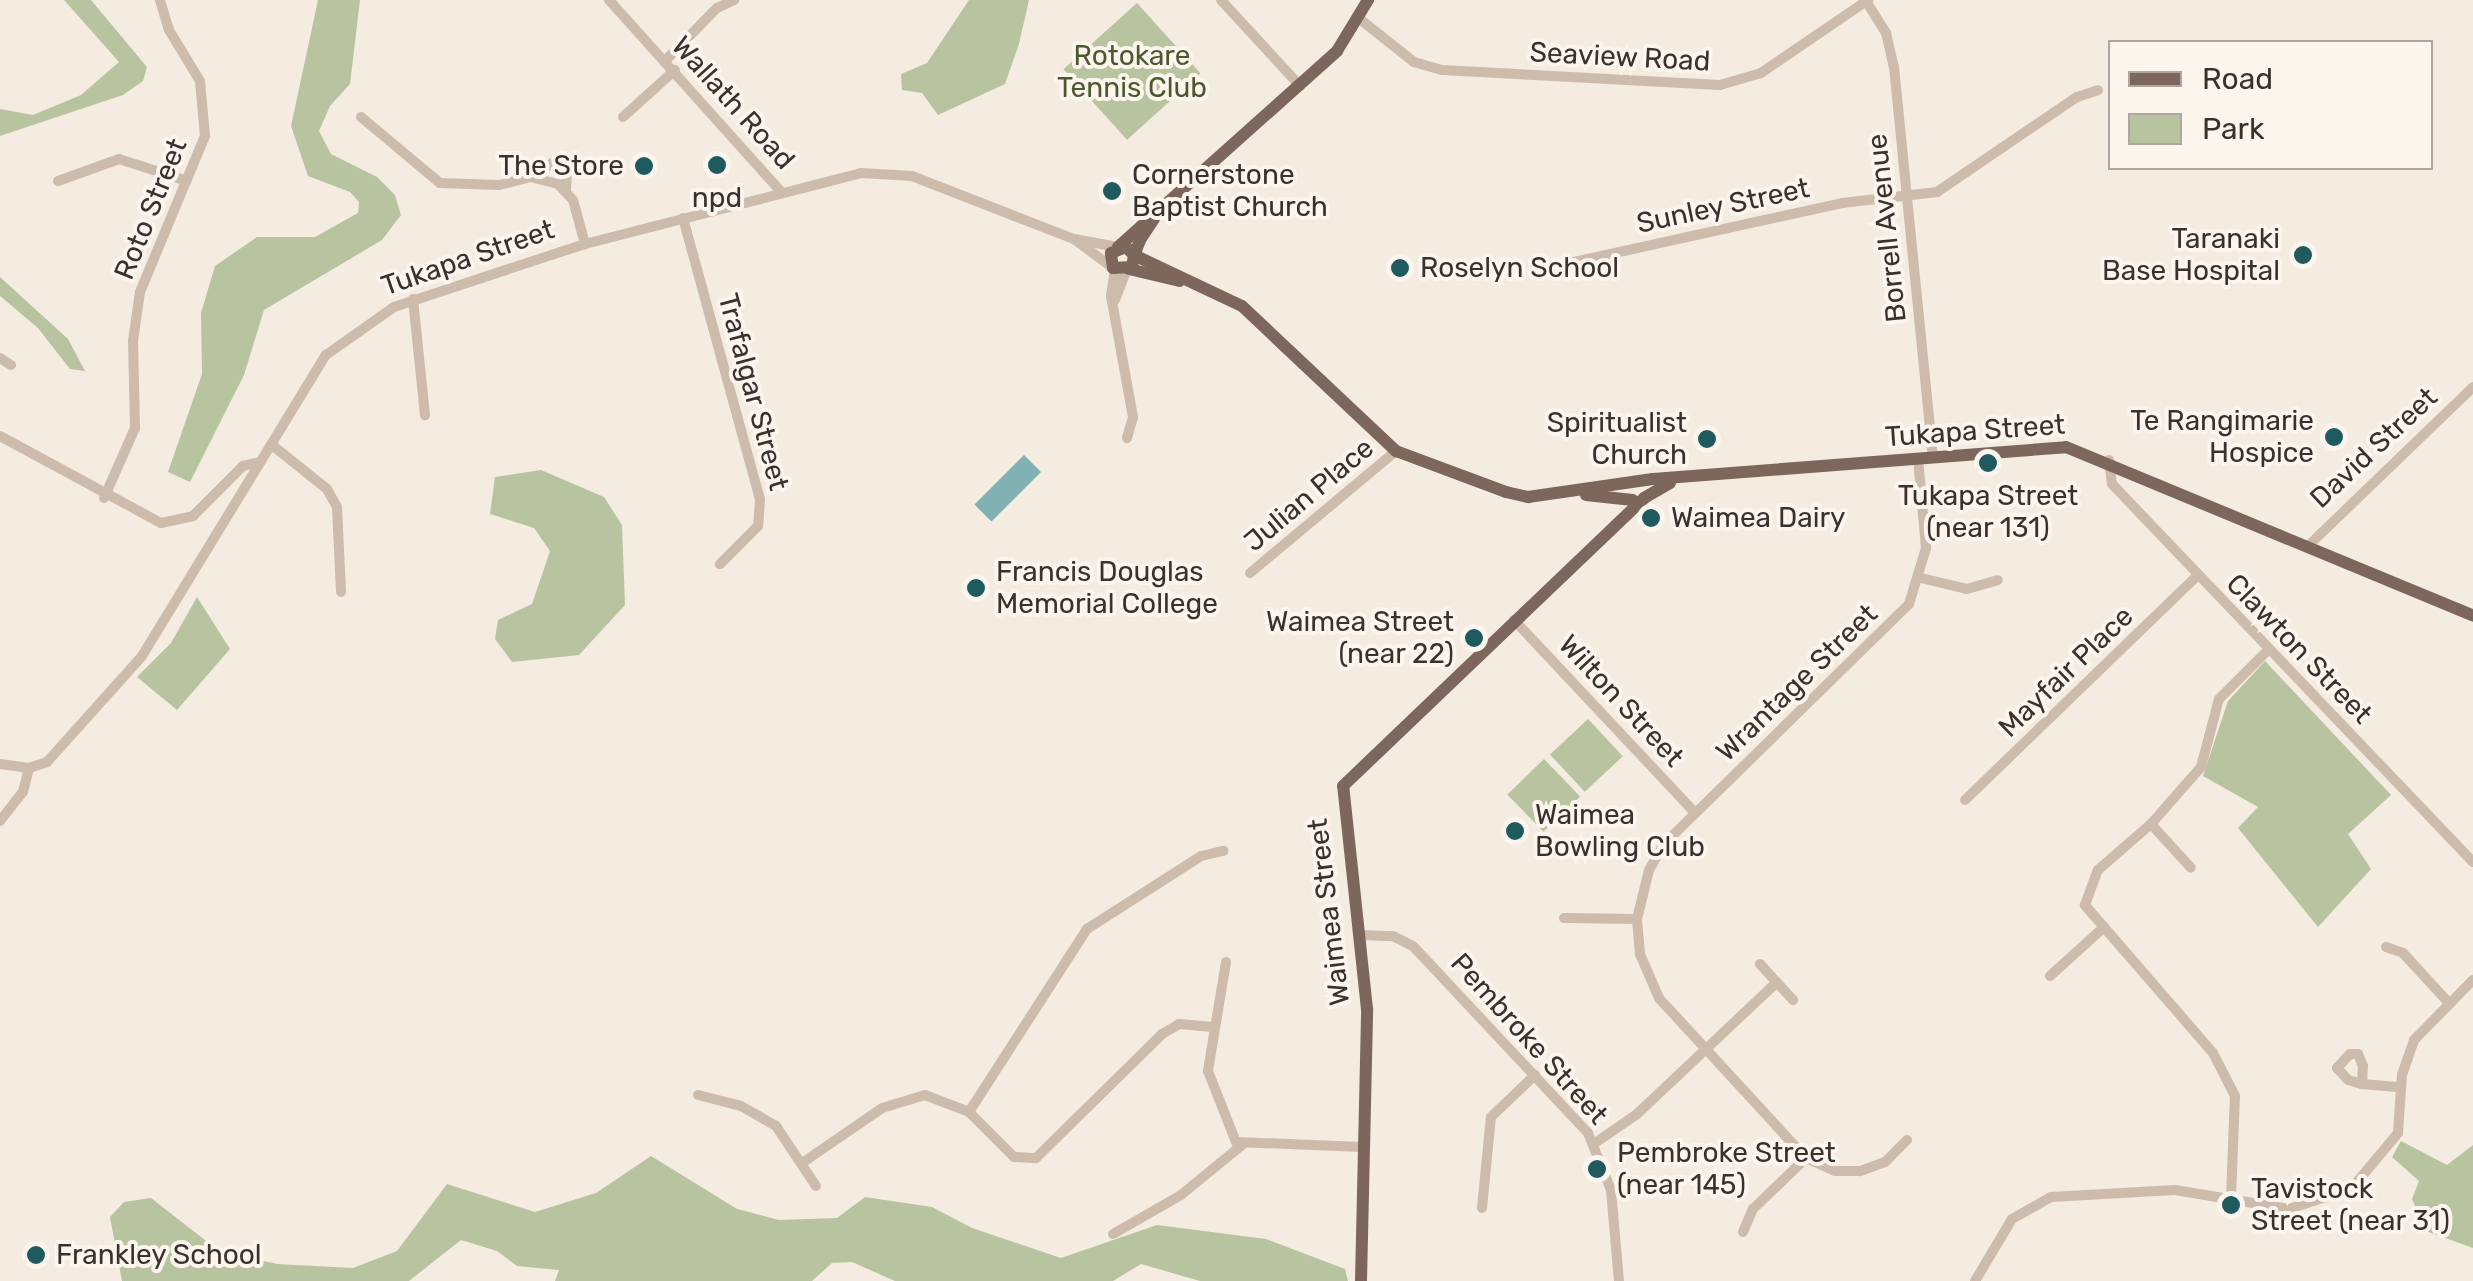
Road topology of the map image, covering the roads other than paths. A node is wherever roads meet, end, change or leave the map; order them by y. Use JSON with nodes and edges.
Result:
{"nodes":[{"id":1,"x":160,"y":0,"type":"edge"},
{"id":2,"x":609,"y":0,"type":"edge"},
{"id":3,"x":734,"y":0,"type":"edge"},
{"id":4,"x":1221,"y":0,"type":"edge"},
{"id":5,"x":1368,"y":0,"type":"edge"},
{"id":6,"x":1867,"y":1,"type":"edge"},
{"id":7,"x":1361,"y":20,"type":"junction"},
{"id":8,"x":666,"y":60,"type":"junction"},
{"id":9,"x":674,"y":70,"type":"junction"},
{"id":10,"x":1300,"y":86,"type":"junction"},
{"id":11,"x":2098,"y":90,"type":"dead end"},
{"id":12,"x":361,"y":117,"type":"dead end"},
{"id":13,"x":624,"y":117,"type":"dead end"},
{"id":14,"x":530,"y":177,"type":"junction"},
{"id":15,"x":58,"y":181,"type":"dead end"},
{"id":16,"x":186,"y":181,"type":"junction"},
{"id":17,"x":566,"y":190,"type":"junction"},
{"id":18,"x":781,"y":192,"type":"junction"},
{"id":19,"x":1907,"y":197,"type":"junction"},
{"id":20,"x":684,"y":218,"type":"junction"},
{"id":21,"x":1154,"y":220,"type":"junction"},
{"id":22,"x":1074,"y":240,"type":"junction"},
{"id":23,"x":585,"y":244,"type":"junction"},
{"id":24,"x":1118,"y":247,"type":"junction"},
{"id":25,"x":1123,"y":267,"type":"junction"},
{"id":26,"x":1551,"y":267,"type":"dead end"},
{"id":27,"x":413,"y":299,"type":"junction"},
{"id":28,"x":0,"y":358,"type":"edge"},
{"id":29,"x":11,"y":365,"type":"dead end"},
{"id":30,"x":2473,"y":387,"type":"edge"},
{"id":31,"x":425,"y":415,"type":"dead end"},
{"id":32,"x":0,"y":436,"type":"edge"},
{"id":33,"x":1127,"y":438,"type":"dead end"},
{"id":34,"x":272,"y":445,"type":"junction"},
{"id":35,"x":1396,"y":451,"type":"junction"},
{"id":36,"x":1925,"y":458,"type":"junction"},
{"id":37,"x":2109,"y":460,"type":"junction"},
{"id":38,"x":262,"y":462,"type":"junction"},
{"id":39,"x":1580,"y":492,"type":"junction"},
{"id":40,"x":1597,"y":497,"type":"junction"},
{"id":41,"x":1630,"y":497,"type":"junction"},
{"id":42,"x":104,"y":498,"type":"junction"},
{"id":43,"x":1609,"y":530,"type":"junction"},
{"id":44,"x":2309,"y":545,"type":"junction"},
{"id":45,"x":720,"y":564,"type":"dead end"},
{"id":46,"x":1250,"y":573,"type":"dead end"},
{"id":47,"x":2198,"y":575,"type":"junction"},
{"id":48,"x":1920,"y":578,"type":"junction"},
{"id":49,"x":1998,"y":580,"type":"dead end"},
{"id":50,"x":341,"y":592,"type":"dead end"},
{"id":51,"x":2473,"y":616,"type":"edge"},
{"id":52,"x":1514,"y":620,"type":"junction"},
{"id":53,"x":2268,"y":650,"type":"junction"},
{"id":54,"x":0,"y":764,"type":"edge"},
{"id":55,"x":29,"y":768,"type":"junction"},
{"id":56,"x":1966,"y":800,"type":"dead end"},
{"id":57,"x":1694,"y":812,"type":"junction"},
{"id":58,"x":0,"y":821,"type":"edge"},
{"id":59,"x":2152,"y":824,"type":"junction"},
{"id":60,"x":1224,"y":851,"type":"dead end"},
{"id":61,"x":2473,"y":862,"type":"edge"},
{"id":62,"x":2192,"y":868,"type":"dead end"},
{"id":63,"x":1564,"y":918,"type":"dead end"},
{"id":64,"x":1636,"y":919,"type":"junction"},
{"id":65,"x":2104,"y":927,"type":"junction"},
{"id":66,"x":1360,"y":934,"type":"junction"},
{"id":67,"x":2386,"y":947,"type":"dead end"},
{"id":68,"x":1226,"y":962,"type":"dead end"},
{"id":69,"x":1760,"y":964,"type":"dead end"},
{"id":70,"x":2050,"y":976,"type":"dead end"},
{"id":71,"x":2473,"y":980,"type":"edge"},
{"id":72,"x":1776,"y":983,"type":"junction"},
{"id":73,"x":1794,"y":1000,"type":"dead end"},
{"id":74,"x":2449,"y":1002,"type":"junction"},
{"id":75,"x":1213,"y":1027,"type":"junction"},
{"id":76,"x":1705,"y":1050,"type":"junction"},
{"id":77,"x":1534,"y":1076,"type":"junction"},
{"id":78,"x":2362,"y":1084,"type":"dead end"},
{"id":79,"x":2400,"y":1087,"type":"junction"},
{"id":80,"x":698,"y":1095,"type":"dead end"},
{"id":81,"x":969,"y":1112,"type":"junction"},
{"id":82,"x":1908,"y":1140,"type":"dead end"},
{"id":83,"x":1594,"y":1143,"type":"junction"},
{"id":84,"x":1242,"y":1145,"type":"junction"},
{"id":85,"x":1362,"y":1147,"type":"junction"},
{"id":86,"x":1806,"y":1158,"type":"junction"},
{"id":87,"x":805,"y":1160,"type":"junction"},
{"id":88,"x":816,"y":1186,"type":"dead end"},
{"id":89,"x":2231,"y":1198,"type":"junction"},
{"id":90,"x":1482,"y":1208,"type":"dead end"},
{"id":91,"x":1743,"y":1232,"type":"dead end"},
{"id":92,"x":1113,"y":1234,"type":"dead end"},
{"id":93,"x":1361,"y":1281,"type":"edge"},
{"id":94,"x":1619,"y":1281,"type":"edge"},
{"id":95,"x":1974,"y":1281,"type":"edge"}],
"edges":[{"from":1,"to":16,"type":"street","name":"Roto Street"},
{"from":2,"to":8,"type":"street","name":"Wallath Road"},
{"from":3,"to":8,"type":"street"},
{"from":4,"to":10,"type":"street"},
{"from":5,"to":7,"type":"main road"},
{"from":6,"to":7,"type":"street","name":"Seaview Road"},
{"from":6,"to":19,"type":"street","name":"Borrell Avenue"},
{"from":7,"to":10,"type":"main road"},
{"from":8,"to":9,"type":"street","name":"Wallath Road"},
{"from":9,"to":13,"type":"street"},
{"from":9,"to":18,"type":"street","name":"Wallath Road"},
{"from":10,"to":21,"type":"main road"},
{"from":11,"to":19,"type":"street","name":"Sunley Street"},
{"from":12,"to":14,"type":"street"},
{"from":14,"to":17,"type":"street"},
{"from":14,"to":17,"type":"street"},
{"from":15,"to":16,"type":"street"},
{"from":16,"to":42,"type":"street","name":"Roto Street"},
{"from":17,"to":23,"type":"street"},
{"from":18,"to":20,"type":"street","name":"Tukapa Street"},
{"from":18,"to":22,"type":"street","name":"Tukapa Street"},
{"from":19,"to":26,"type":"street","name":"Sunley Street"},
{"from":19,"to":36,"type":"street","name":"Borrell Avenue"},
{"from":20,"to":23,"type":"street","name":"Tukapa Street"},
{"from":20,"to":45,"type":"street","name":"Trafalgar Street"},
{"from":21,"to":24,"type":"main road"},
{"from":21,"to":25,"type":"main road"},
{"from":22,"to":24,"type":"street","name":"Tukapa Street"},
{"from":22,"to":25,"type":"street","name":"Tukapa Street"},
{"from":23,"to":27,"type":"street","name":"Tukapa Street"},
{"from":24,"to":25,"type":"main road"},
{"from":24,"to":25,"type":"main road"},
{"from":25,"to":33,"type":"street"},
{"from":25,"to":35,"type":"main road","name":"Tukapa Street"},
{"from":27,"to":31,"type":"street"},
{"from":27,"to":34,"type":"street","name":"Tukapa Street"},
{"from":28,"to":29,"type":"street"},
{"from":30,"to":44,"type":"street","name":"David Street"},
{"from":32,"to":42,"type":"street"},
{"from":34,"to":38,"type":"street","name":"Tukapa Street"},
{"from":34,"to":50,"type":"street"},
{"from":35,"to":39,"type":"main road","name":"Tukapa Street"},
{"from":35,"to":46,"type":"street","name":"Julian Place"},
{"from":36,"to":37,"type":"main road","name":"Tukapa Street"},
{"from":36,"to":41,"type":"main road","name":"Tukapa Street"},
{"from":36,"to":48,"type":"street","name":"Wrantage Street"},
{"from":37,"to":44,"type":"main road","name":"Tukapa Street"},
{"from":37,"to":47,"type":"street","name":"Clawton Street"},
{"from":38,"to":42,"type":"street"},
{"from":38,"to":55,"type":"street","name":"Tukapa Street"},
{"from":39,"to":40,"type":"main road","name":"Tukapa Street"},
{"from":39,"to":41,"type":"main road","name":"Tukapa Street"},
{"from":40,"to":41,"type":"main road","name":"Tukapa Street"},
{"from":40,"to":43,"type":"main road"},
{"from":41,"to":43,"type":"main road","name":"Waimea Street"},
{"from":43,"to":52,"type":"main road","name":"Waimea Street"},
{"from":44,"to":51,"type":"main road","name":"Tukapa Street"},
{"from":47,"to":53,"type":"street","name":"Clawton Street"},
{"from":47,"to":56,"type":"street","name":"Mayfair Place"},
{"from":48,"to":49,"type":"street"},
{"from":48,"to":57,"type":"street","name":"Wrantage Street"},
{"from":52,"to":57,"type":"street","name":"Wilton Street"},
{"from":52,"to":66,"type":"main road","name":"Waimea Street"},
{"from":53,"to":59,"type":"street"},
{"from":53,"to":61,"type":"street","name":"Clawton Street"},
{"from":54,"to":55,"type":"street"},
{"from":55,"to":58,"type":"street","name":"Tukapa Street"},
{"from":57,"to":64,"type":"street","name":"Wrantage Street"},
{"from":59,"to":62,"type":"street"},
{"from":59,"to":65,"type":"street"},
{"from":60,"to":81,"type":"street"},
{"from":63,"to":64,"type":"street"},
{"from":64,"to":76,"type":"street"},
{"from":65,"to":70,"type":"street"},
{"from":65,"to":89,"type":"street"},
{"from":66,"to":77,"type":"street","name":"Pembroke Street"},
{"from":66,"to":85,"type":"main road","name":"Waimea Street"},
{"from":67,"to":74,"type":"street"},
{"from":68,"to":75,"type":"street"},
{"from":69,"to":72,"type":"street"},
{"from":71,"to":74,"type":"street"},
{"from":72,"to":73,"type":"street"},
{"from":72,"to":76,"type":"street"},
{"from":74,"to":79,"type":"street"},
{"from":75,"to":81,"type":"street"},
{"from":75,"to":84,"type":"street"},
{"from":76,"to":83,"type":"street"},
{"from":76,"to":86,"type":"street"},
{"from":77,"to":83,"type":"street","name":"Pembroke Street"},
{"from":77,"to":90,"type":"street"},
{"from":78,"to":79,"type":"street"},
{"from":79,"to":89,"type":"street"},
{"from":80,"to":87,"type":"street"},
{"from":81,"to":87,"type":"street"},
{"from":82,"to":86,"type":"street"},
{"from":83,"to":94,"type":"street","name":"Pembroke Street"},
{"from":84,"to":85,"type":"street"},
{"from":84,"to":92,"type":"street"},
{"from":85,"to":93,"type":"main road","name":"Waimea Street"},
{"from":86,"to":91,"type":"street"},
{"from":87,"to":88,"type":"street"},
{"from":89,"to":95,"type":"street"}]}
